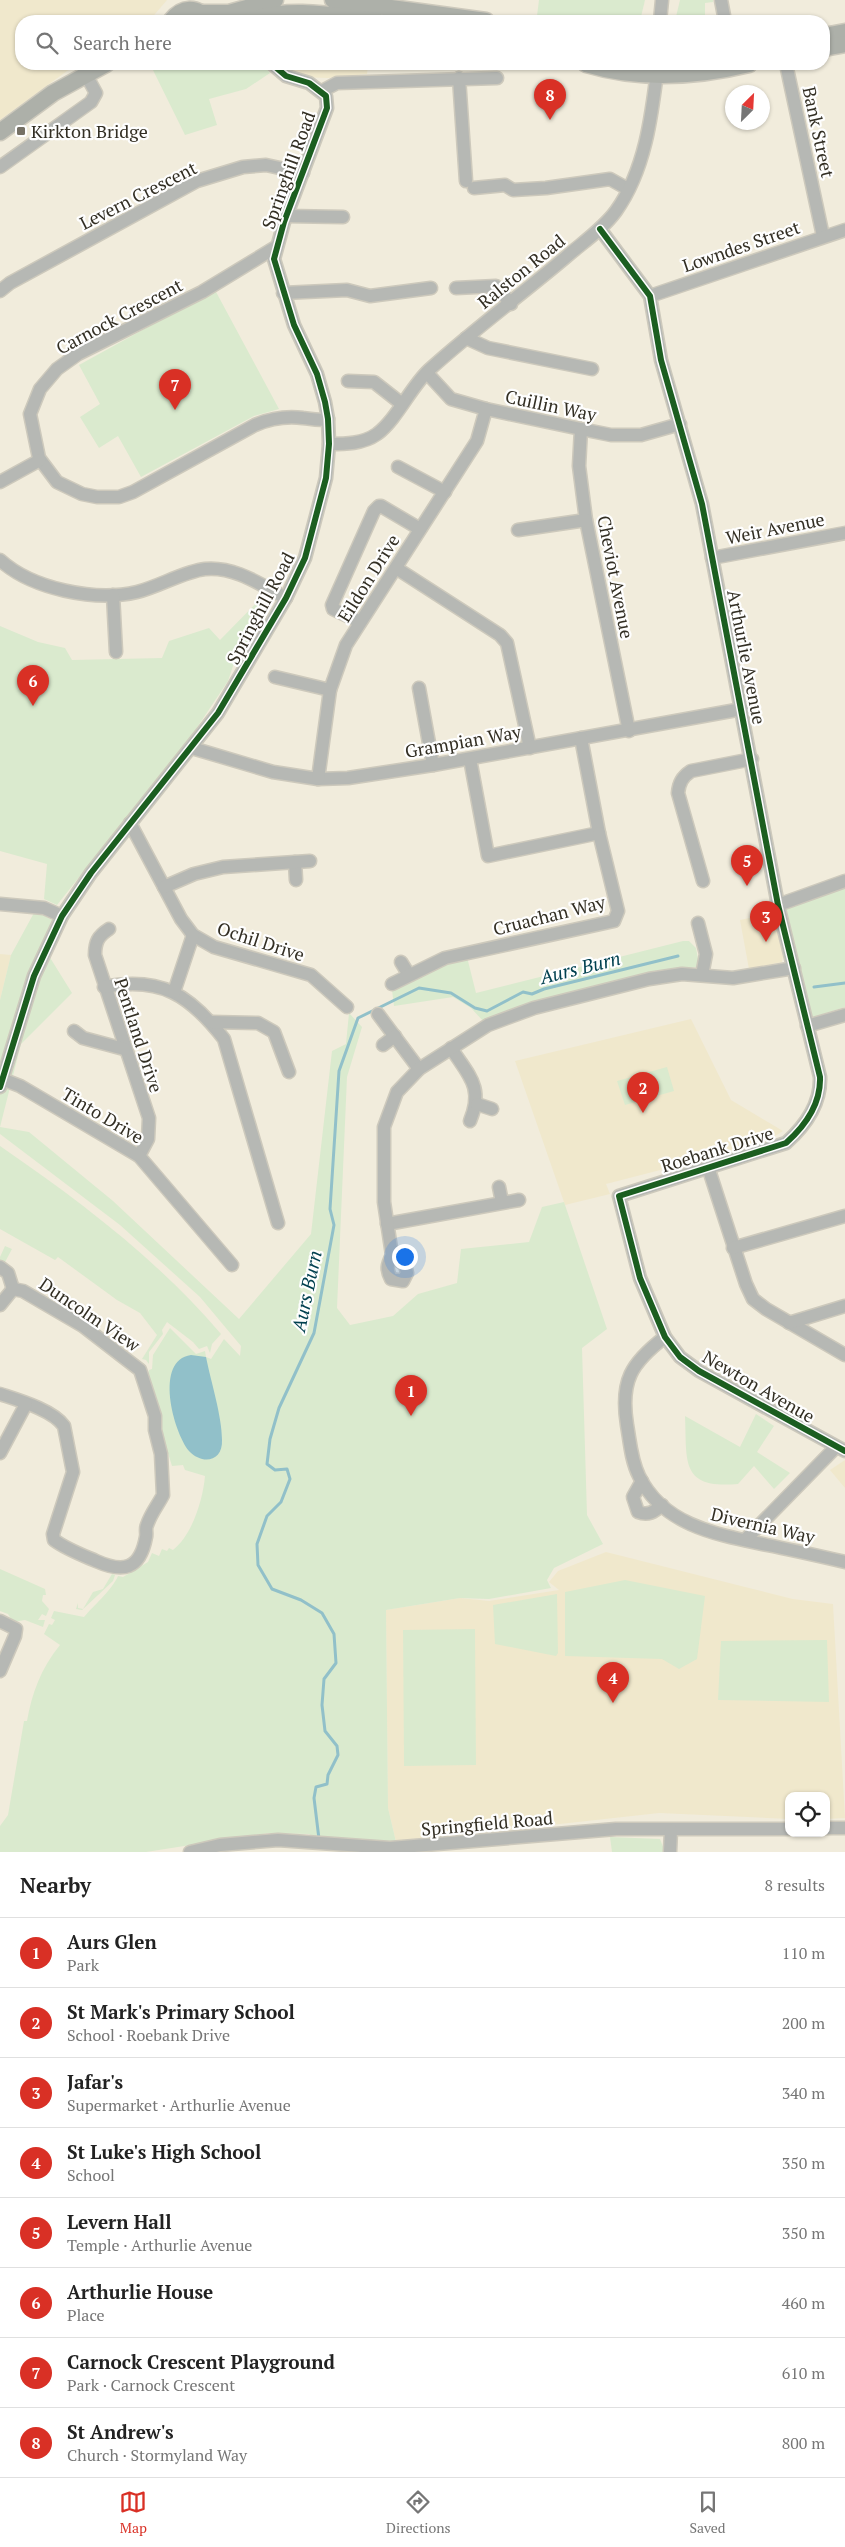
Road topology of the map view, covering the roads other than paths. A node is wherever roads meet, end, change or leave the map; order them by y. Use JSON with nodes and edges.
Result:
{"nodes":[{"id":1,"x":275,"y":0,"type":"edge"},
{"id":2,"x":333,"y":0,"type":"edge"},
{"id":3,"x":662,"y":0,"type":"edge"},
{"id":4,"x":721,"y":0,"type":"edge"},
{"id":5,"x":200,"y":11,"type":"edge"},
{"id":6,"x":174,"y":15,"type":"edge"},
{"id":7,"x":277,"y":15,"type":"edge"},
{"id":8,"x":320,"y":15,"type":"edge"},
{"id":9,"x":442,"y":15,"type":"edge"},
{"id":10,"x":661,"y":15,"type":"edge"},
{"id":11,"x":724,"y":15,"type":"edge"},
{"id":12,"x":845,"y":32,"type":"edge"},
{"id":13,"x":830,"y":35,"type":"edge"},
{"id":14,"x":845,"y":44,"type":"edge"},
{"id":15,"x":830,"y":47,"type":"edge"},
{"id":16,"x":93,"y":70,"type":"edge"},
{"id":17,"x":279,"y":70,"type":"edge"},
{"id":18,"x":612,"y":70,"type":"edge"},
{"id":19,"x":657,"y":70,"type":"edge"},
{"id":20,"x":718,"y":70,"type":"edge"},
{"id":21,"x":787,"y":70,"type":"edge"},
{"id":22,"x":85,"y":74,"type":"junction"},
{"id":23,"x":459,"y":78,"type":"junction"},
{"id":24,"x":497,"y":78,"type":"dead end"},
{"id":25,"x":322,"y":91,"type":"junction"},
{"id":26,"x":0,"y":132,"type":"edge"},
{"id":27,"x":0,"y":167,"type":"edge"},
{"id":28,"x":303,"y":173,"type":"junction"},
{"id":29,"x":628,"y":189,"type":"junction"},
{"id":30,"x":286,"y":216,"type":"junction"},
{"id":31,"x":343,"y":217,"type":"dead end"},
{"id":32,"x":600,"y":228,"type":"junction"},
{"id":33,"x":845,"y":230,"type":"edge"},
{"id":34,"x":823,"y":236,"type":"junction"},
{"id":35,"x":276,"y":247,"type":"junction"},
{"id":36,"x":431,"y":288,"type":"dead end"},
{"id":37,"x":456,"y":288,"type":"dead end"},
{"id":38,"x":0,"y":291,"type":"edge"},
{"id":39,"x":283,"y":293,"type":"junction"},
{"id":40,"x":650,"y":296,"type":"junction"},
{"id":41,"x":511,"y":304,"type":"junction"},
{"id":42,"x":466,"y":338,"type":"junction"},
{"id":43,"x":592,"y":369,"type":"dead end"},
{"id":44,"x":427,"y":373,"type":"junction"},
{"id":45,"x":348,"y":381,"type":"dead end"},
{"id":46,"x":402,"y":404,"type":"junction"},
{"id":47,"x":486,"y":409,"type":"junction"},
{"id":48,"x":328,"y":419,"type":"junction"},
{"id":49,"x":680,"y":424,"type":"junction"},
{"id":50,"x":581,"y":429,"type":"junction"},
{"id":51,"x":329,"y":444,"type":"junction"},
{"id":52,"x":40,"y":460,"type":"junction"},
{"id":53,"x":398,"y":467,"type":"dead end"},
{"id":54,"x":0,"y":482,"type":"edge"},
{"id":55,"x":445,"y":492,"type":"junction"},
{"id":56,"x":586,"y":520,"type":"junction"},
{"id":57,"x":420,"y":529,"type":"junction"},
{"id":58,"x":518,"y":530,"type":"dead end"},
{"id":59,"x":845,"y":533,"type":"edge"},
{"id":60,"x":712,"y":558,"type":"junction"},
{"id":61,"x":0,"y":560,"type":"edge"},
{"id":62,"x":396,"y":568,"type":"junction"},
{"id":63,"x":113,"y":596,"type":"junction"},
{"id":64,"x":286,"y":598,"type":"junction"},
{"id":65,"x":360,"y":622,"type":"junction"},
{"id":66,"x":116,"y":652,"type":"dead end"},
{"id":67,"x":275,"y":677,"type":"dead end"},
{"id":68,"x":419,"y":688,"type":"dead end"},
{"id":69,"x":330,"y":690,"type":"junction"},
{"id":70,"x":742,"y":709,"type":"junction"},
{"id":71,"x":629,"y":731,"type":"junction"},
{"id":72,"x":581,"y":738,"type":"junction"},
{"id":73,"x":192,"y":748,"type":"junction"},
{"id":74,"x":530,"y":748,"type":"junction"},
{"id":75,"x":470,"y":759,"type":"junction"},
{"id":76,"x":752,"y":759,"type":"junction"},
{"id":77,"x":433,"y":765,"type":"junction"},
{"id":78,"x":318,"y":779,"type":"junction"},
{"id":79,"x":130,"y":823,"type":"junction"},
{"id":80,"x":599,"y":833,"type":"junction"},
{"id":81,"x":295,"y":862,"type":"junction"},
{"id":82,"x":310,"y":862,"type":"dead end"},
{"id":83,"x":296,"y":880,"type":"dead end"},
{"id":84,"x":703,"y":881,"type":"dead end"},
{"id":85,"x":845,"y":881,"type":"edge"},
{"id":86,"x":164,"y":887,"type":"junction"},
{"id":87,"x":0,"y":904,"type":"edge"},
{"id":88,"x":778,"y":905,"type":"junction"},
{"id":89,"x":62,"y":916,"type":"junction"},
{"id":90,"x":698,"y":923,"type":"dead end"},
{"id":91,"x":109,"y":929,"type":"dead end"},
{"id":92,"x":193,"y":935,"type":"junction"},
{"id":93,"x":401,"y":962,"type":"dead end"},
{"id":94,"x":794,"y":968,"type":"junction"},
{"id":95,"x":409,"y":975,"type":"junction"},
{"id":96,"x":702,"y":975,"type":"junction"},
{"id":97,"x":392,"y":984,"type":"dead end"},
{"id":98,"x":104,"y":987,"type":"junction"},
{"id":99,"x":174,"y":992,"type":"junction"},
{"id":100,"x":347,"y":1007,"type":"dead end"},
{"id":101,"x":378,"y":1014,"type":"dead end"},
{"id":102,"x":845,"y":1015,"type":"edge"},
{"id":103,"x":211,"y":1022,"type":"junction"},
{"id":104,"x":807,"y":1026,"type":"junction"},
{"id":105,"x":74,"y":1031,"type":"dead end"},
{"id":106,"x":395,"y":1036,"type":"junction"},
{"id":107,"x":383,"y":1045,"type":"dead end"},
{"id":108,"x":451,"y":1048,"type":"junction"},
{"id":109,"x":124,"y":1049,"type":"junction"},
{"id":110,"x":419,"y":1069,"type":"junction"},
{"id":111,"x":289,"y":1072,"type":"dead end"},
{"id":112,"x":1,"y":1083,"type":"edge"},
{"id":113,"x":477,"y":1104,"type":"junction"},
{"id":114,"x":492,"y":1110,"type":"dead end"},
{"id":115,"x":470,"y":1121,"type":"dead end"},
{"id":116,"x":139,"y":1156,"type":"junction"},
{"id":117,"x":708,"y":1167,"type":"junction"},
{"id":118,"x":499,"y":1187,"type":"dead end"},
{"id":119,"x":619,"y":1196,"type":"joint"},
{"id":120,"x":519,"y":1200,"type":"dead end"},
{"id":121,"x":502,"y":1202,"type":"junction"},
{"id":122,"x":845,"y":1216,"type":"edge"},
{"id":123,"x":278,"y":1223,"type":"dead end"},
{"id":124,"x":388,"y":1224,"type":"junction"},
{"id":125,"x":733,"y":1248,"type":"junction"},
{"id":126,"x":392,"y":1256,"type":"dead end"},
{"id":127,"x":232,"y":1265,"type":"dead end"},
{"id":128,"x":0,"y":1267,"type":"edge"},
{"id":129,"x":13,"y":1289,"type":"junction"},
{"id":130,"x":0,"y":1305,"type":"edge"},
{"id":131,"x":845,"y":1306,"type":"edge"},
{"id":132,"x":789,"y":1323,"type":"junction"},
{"id":133,"x":664,"y":1337,"type":"junction"},
{"id":134,"x":845,"y":1355,"type":"edge"},
{"id":135,"x":0,"y":1394,"type":"edge"},
{"id":136,"x":26,"y":1404,"type":"junction"},
{"id":137,"x":841,"y":1449,"type":"edge"},
{"id":138,"x":0,"y":1453,"type":"edge"},
{"id":139,"x":642,"y":1481,"type":"junction"},
{"id":140,"x":662,"y":1505,"type":"junction"},
{"id":141,"x":744,"y":1540,"type":"junction"},
{"id":142,"x":845,"y":1562,"type":"edge"},
{"id":143,"x":0,"y":1621,"type":"edge"},
{"id":144,"x":0,"y":1671,"type":"edge"},
{"id":145,"x":830,"y":1828,"type":"edge"},
{"id":146,"x":845,"y":1828,"type":"edge"},
{"id":147,"x":785,"y":1829,"type":"edge"},
{"id":148,"x":671,"y":1830,"type":"junction"},
{"id":149,"x":190,"y":1852,"type":"edge"},
{"id":150,"x":670,"y":1852,"type":"edge"}],
"edges":[{"from":1,"to":5,"type":"main road"},
{"from":2,"to":9,"type":"main road"},
{"from":3,"to":10,"type":"street"},
{"from":4,"to":11,"type":"street"},
{"from":5,"to":6,"type":"main road"},
{"from":7,"to":8,"type":"main road"},
{"from":12,"to":13,"type":"main road"},
{"from":14,"to":15,"type":"main road"},
{"from":16,"to":22,"type":"main road"},
{"from":17,"to":25,"type":"street","name":"Springhill Road"},
{"from":18,"to":19,"type":"main road"},
{"from":19,"to":20,"type":"main road"},
{"from":19,"to":29,"type":"street","name":"Ralston Road"},
{"from":21,"to":34,"type":"street","name":"Bank Street"},
{"from":22,"to":26,"type":"main road"},
{"from":22,"to":27,"type":"street"},
{"from":23,"to":24,"type":"street"},
{"from":23,"to":25,"type":"street"},
{"from":23,"to":29,"type":"street"},
{"from":25,"to":28,"type":"street","name":"Springhill Road"},
{"from":28,"to":30,"type":"street","name":"Springhill Road"},
{"from":28,"to":38,"type":"street","name":"Levern Crescent"},
{"from":29,"to":32,"type":"street","name":"Ralston Road"},
{"from":30,"to":31,"type":"street"},
{"from":30,"to":35,"type":"street","name":"Springhill Road"},
{"from":32,"to":40,"type":"street"},
{"from":32,"to":41,"type":"street","name":"Ralston Road"},
{"from":33,"to":34,"type":"street","name":"Lowndes Street"},
{"from":34,"to":40,"type":"street","name":"Lowndes Street"},
{"from":35,"to":39,"type":"street","name":"Springhill Road"},
{"from":35,"to":52,"type":"street","name":"Carnock Crescent"},
{"from":36,"to":39,"type":"street"},
{"from":37,"to":41,"type":"street"},
{"from":39,"to":48,"type":"street","name":"Springhill Road"},
{"from":40,"to":49,"type":"street","name":"Arthurlie Avenue"},
{"from":41,"to":42,"type":"street","name":"Ralston Road"},
{"from":42,"to":43,"type":"street"},
{"from":42,"to":44,"type":"street","name":"Ralston Road"},
{"from":44,"to":46,"type":"street","name":"Ralston Road"},
{"from":44,"to":47,"type":"street","name":"Cuillin Way"},
{"from":45,"to":46,"type":"street"},
{"from":46,"to":51,"type":"street","name":"Ralston Road"},
{"from":47,"to":50,"type":"street","name":"Cuillin Way"},
{"from":47,"to":55,"type":"street","name":"Eildon Drive"},
{"from":48,"to":51,"type":"street","name":"Springhill Road"},
{"from":48,"to":52,"type":"street","name":"Carnock Crescent"},
{"from":49,"to":50,"type":"street","name":"Cuillin Way"},
{"from":49,"to":60,"type":"street","name":"Arthurlie Avenue"},
{"from":50,"to":56,"type":"street","name":"Cheviot Avenue"},
{"from":51,"to":64,"type":"street","name":"Springhill Road"},
{"from":52,"to":54,"type":"street"},
{"from":53,"to":55,"type":"street"},
{"from":55,"to":57,"type":"street","name":"Eildon Drive"},
{"from":56,"to":58,"type":"street"},
{"from":56,"to":71,"type":"street","name":"Cheviot Avenue"},
{"from":57,"to":62,"type":"street","name":"Eildon Drive"},
{"from":57,"to":65,"type":"street"},
{"from":59,"to":60,"type":"street","name":"Weir Avenue"},
{"from":60,"to":70,"type":"street","name":"Arthurlie Avenue"},
{"from":61,"to":63,"type":"street"},
{"from":62,"to":65,"type":"street","name":"Eildon Drive"},
{"from":62,"to":74,"type":"street"},
{"from":63,"to":64,"type":"street"},
{"from":63,"to":66,"type":"street"},
{"from":64,"to":73,"type":"street","name":"Springhill Road"},
{"from":65,"to":69,"type":"street","name":"Eildon Drive"},
{"from":67,"to":69,"type":"street"},
{"from":68,"to":77,"type":"street"},
{"from":69,"to":78,"type":"street","name":"Eildon Drive"},
{"from":70,"to":71,"type":"street","name":"Grampian Way"},
{"from":70,"to":76,"type":"street","name":"Arthurlie Avenue"},
{"from":71,"to":72,"type":"street","name":"Grampian Way"},
{"from":72,"to":74,"type":"street","name":"Grampian Way"},
{"from":72,"to":80,"type":"street"},
{"from":73,"to":78,"type":"street","name":"Grampian Way"},
{"from":73,"to":79,"type":"street","name":"Springhill Road"},
{"from":74,"to":75,"type":"street","name":"Grampian Way"},
{"from":75,"to":77,"type":"street","name":"Grampian Way"},
{"from":75,"to":80,"type":"street"},
{"from":76,"to":84,"type":"street"},
{"from":76,"to":88,"type":"street","name":"Arthurlie Avenue"},
{"from":77,"to":78,"type":"street","name":"Grampian Way"},
{"from":79,"to":86,"type":"street","name":"Ochil Drive"},
{"from":79,"to":89,"type":"street","name":"Springhill Road"},
{"from":80,"to":95,"type":"street","name":"Cruachan Way"},
{"from":81,"to":82,"type":"street"},
{"from":81,"to":83,"type":"street"},
{"from":81,"to":86,"type":"street"},
{"from":85,"to":88,"type":"street"},
{"from":86,"to":92,"type":"street","name":"Ochil Drive"},
{"from":87,"to":89,"type":"street"},
{"from":88,"to":94,"type":"street","name":"Arthurlie Avenue"},
{"from":89,"to":112,"type":"street","name":"Springhill Road"},
{"from":90,"to":96,"type":"street"},
{"from":91,"to":98,"type":"street","name":"Pentland Drive"},
{"from":92,"to":99,"type":"street"},
{"from":92,"to":100,"type":"street","name":"Ochil Drive"},
{"from":93,"to":95,"type":"street"},
{"from":94,"to":96,"type":"street"},
{"from":94,"to":104,"type":"street","name":"Arthurlie Avenue"},
{"from":95,"to":97,"type":"street","name":"Cruachan Way"},
{"from":96,"to":108,"type":"street"},
{"from":98,"to":99,"type":"street"},
{"from":98,"to":109,"type":"street","name":"Pentland Drive"},
{"from":99,"to":103,"type":"street"},
{"from":101,"to":106,"type":"street"},
{"from":102,"to":104,"type":"street"},
{"from":103,"to":111,"type":"street"},
{"from":103,"to":123,"type":"street"},
{"from":104,"to":117,"type":"street","name":"Roebank Drive"},
{"from":105,"to":109,"type":"street"},
{"from":106,"to":107,"type":"street"},
{"from":106,"to":110,"type":"street"},
{"from":108,"to":110,"type":"street"},
{"from":108,"to":113,"type":"street"},
{"from":109,"to":116,"type":"street","name":"Pentland Drive"},
{"from":110,"to":124,"type":"street"},
{"from":112,"to":116,"type":"street","name":"Tinto Drive"},
{"from":113,"to":114,"type":"street"},
{"from":113,"to":115,"type":"street"},
{"from":116,"to":127,"type":"street","name":"Tinto Drive"},
{"from":117,"to":119,"type":"street","name":"Roebank Drive"},
{"from":117,"to":125,"type":"street"},
{"from":118,"to":121,"type":"street"},
{"from":119,"to":133,"type":"street","name":"Newton Avenue"},
{"from":120,"to":121,"type":"street"},
{"from":121,"to":124,"type":"street"},
{"from":122,"to":125,"type":"street"},
{"from":124,"to":126,"type":"street"},
{"from":125,"to":132,"type":"street"},
{"from":128,"to":129,"type":"street","name":"Duncolm View"},
{"from":129,"to":130,"type":"street","name":"Duncolm View"},
{"from":129,"to":136,"type":"street","name":"Duncolm View"},
{"from":131,"to":132,"type":"street"},
{"from":132,"to":134,"type":"street"},
{"from":133,"to":137,"type":"street","name":"Newton Avenue"},
{"from":133,"to":139,"type":"street","name":"Divernia Way"},
{"from":135,"to":136,"type":"street","name":"Duncolm View"},
{"from":136,"to":138,"type":"street"},
{"from":137,"to":141,"type":"street"},
{"from":139,"to":140,"type":"street","name":"Divernia Way"},
{"from":139,"to":140,"type":"street"},
{"from":140,"to":141,"type":"street","name":"Divernia Way"},
{"from":141,"to":142,"type":"street","name":"Divernia Way"},
{"from":143,"to":144,"type":"street"},
{"from":145,"to":146,"type":"street"},
{"from":147,"to":148,"type":"street","name":"Springfield Road"},
{"from":148,"to":149,"type":"street","name":"Springfield Road"},
{"from":148,"to":150,"type":"street"}]}
